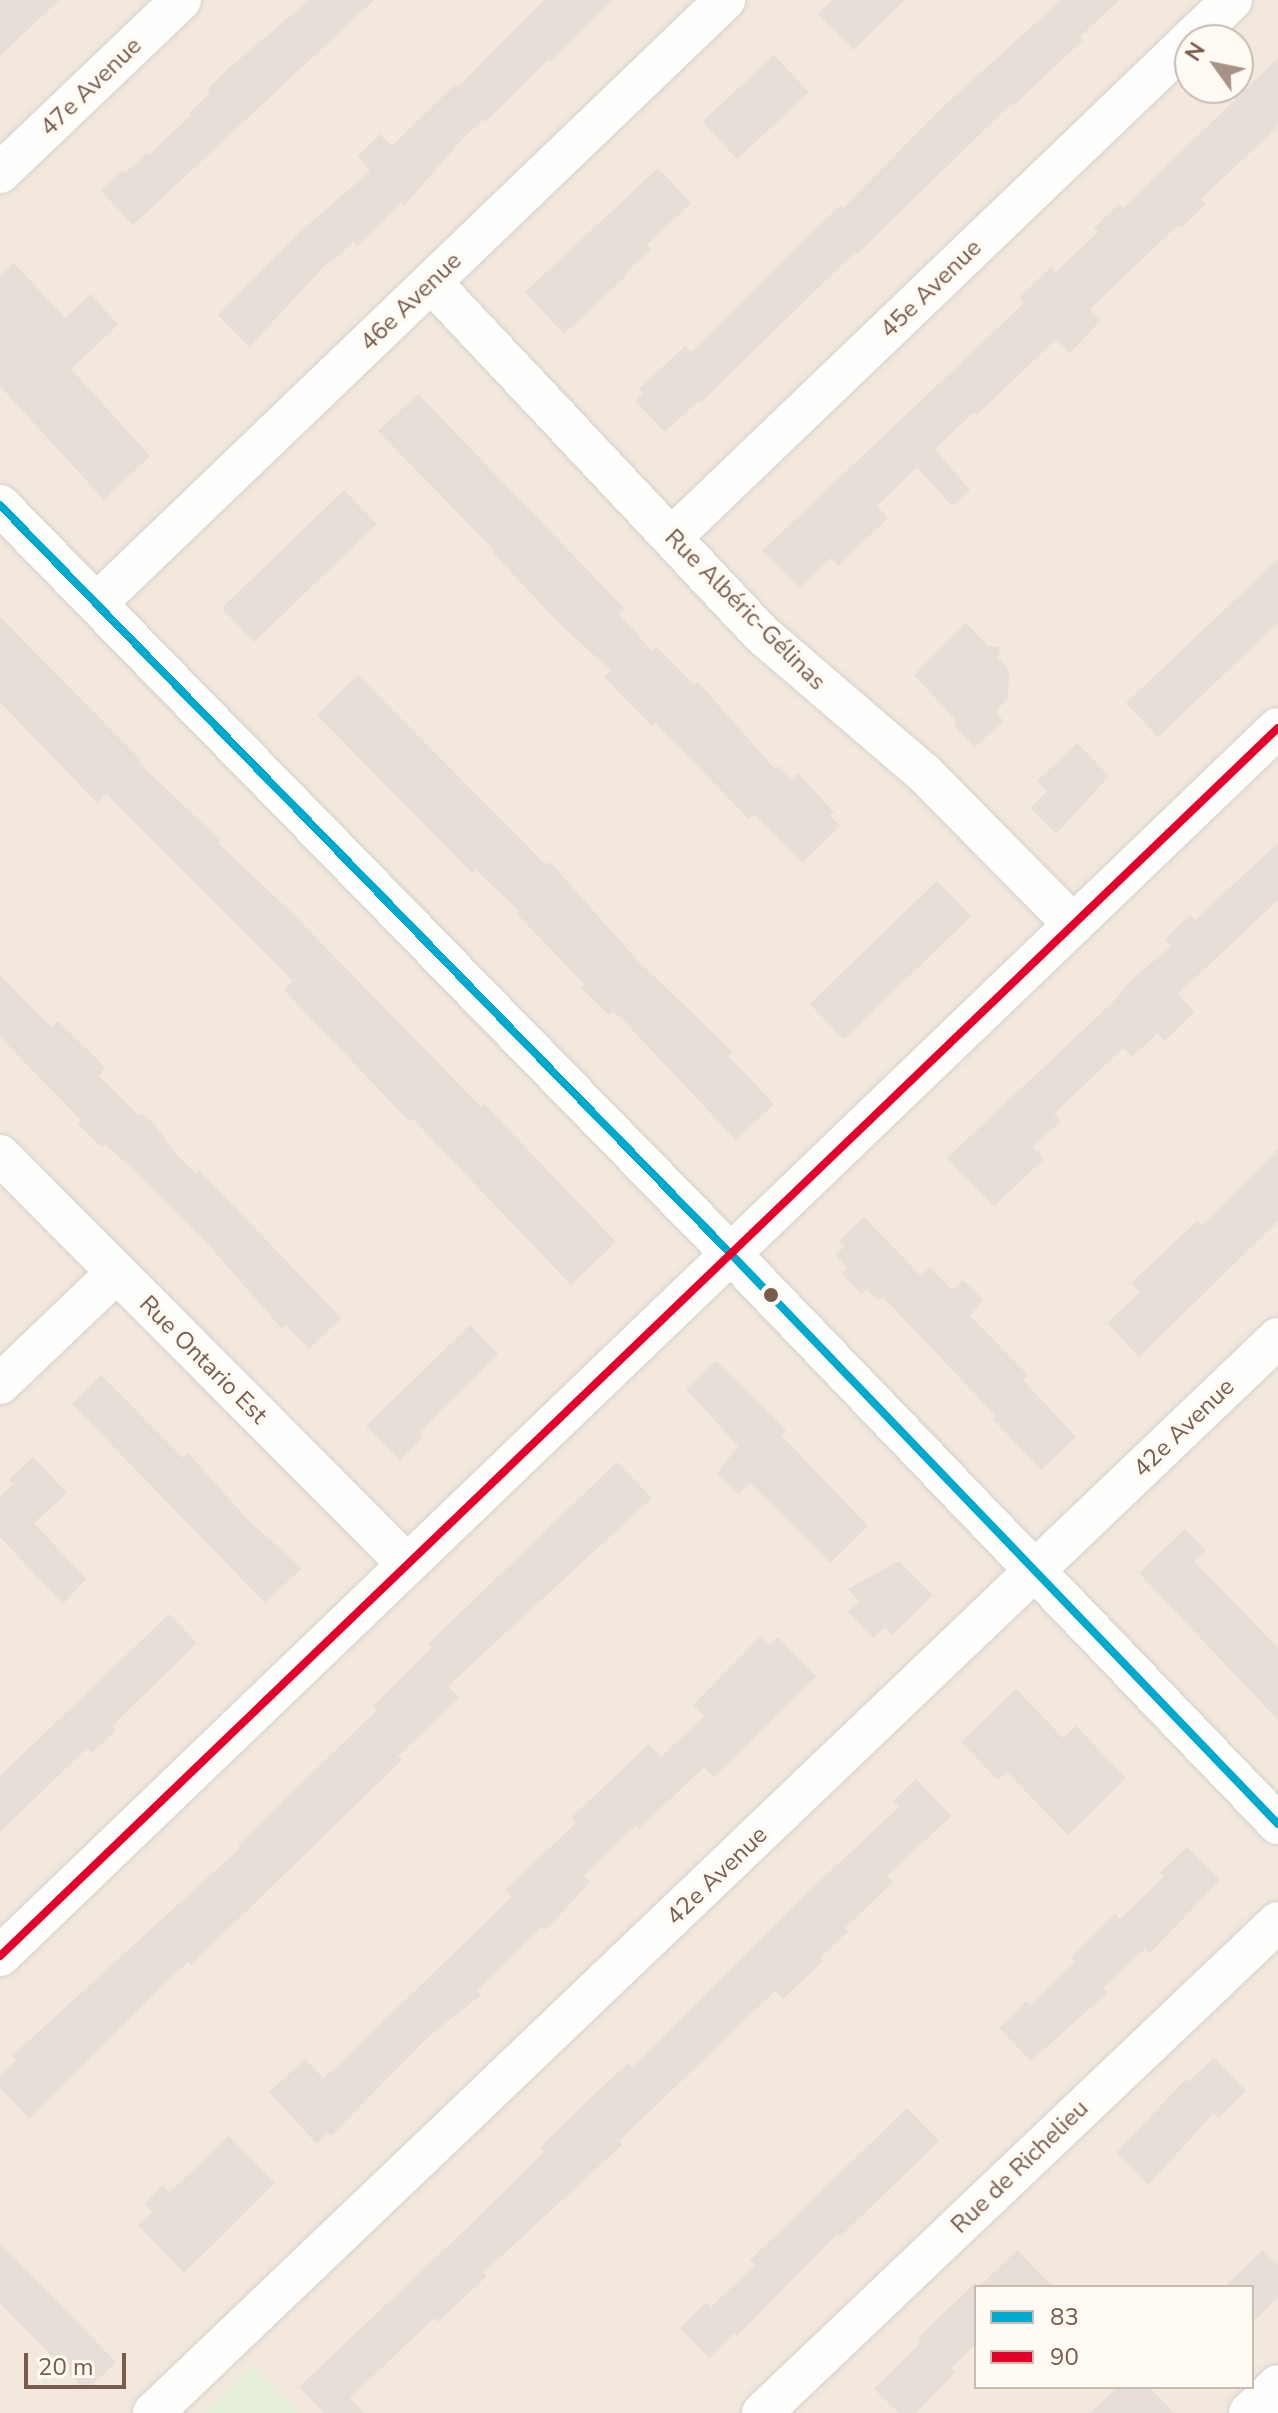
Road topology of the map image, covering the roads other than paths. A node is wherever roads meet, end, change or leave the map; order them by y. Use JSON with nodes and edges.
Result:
{"nodes":[{"id":1,"x":181,"y":0,"type":"edge"},
{"id":2,"x":725,"y":0,"type":"edge"},
{"id":3,"x":1232,"y":0,"type":"edge"},
{"id":4,"x":1207,"y":24,"type":"edge"},
{"id":5,"x":1174,"y":55,"type":"edge"},
{"id":6,"x":0,"y":173,"type":"edge"},
{"id":7,"x":432,"y":283,"type":"junction"},
{"id":8,"x":0,"y":505,"type":"edge"},
{"id":9,"x":672,"y":537,"type":"junction"},
{"id":10,"x":97,"y":603,"type":"junction"},
{"id":11,"x":1278,"y":728,"type":"edge"},
{"id":12,"x":1072,"y":923,"type":"junction"},
{"id":13,"x":0,"y":1155,"type":"edge"},
{"id":14,"x":731,"y":1254,"type":"junction"},
{"id":15,"x":116,"y":1273,"type":"junction"},
{"id":16,"x":1278,"y":1338,"type":"edge"},
{"id":17,"x":0,"y":1384,"type":"edge"},
{"id":18,"x":407,"y":1564,"type":"junction"},
{"id":19,"x":1036,"y":1571,"type":"junction"},
{"id":20,"x":1278,"y":1824,"type":"edge"},
{"id":21,"x":1278,"y":1922,"type":"edge"},
{"id":22,"x":0,"y":1956,"type":"edge"},
{"id":23,"x":1278,"y":2385,"type":"edge"},
{"id":24,"x":153,"y":2413,"type":"edge"},
{"id":25,"x":762,"y":2413,"type":"edge"},
{"id":26,"x":1249,"y":2413,"type":"edge"}],
"edges":[{"from":1,"to":6,"type":"street","name":"47e Avenue"},
{"from":2,"to":7,"type":"street","name":"46e Avenue"},
{"from":3,"to":4,"type":"street","name":"45e Avenue"},
{"from":5,"to":9,"type":"street","name":"45e Avenue"},
{"from":7,"to":9,"type":"street","name":"Rue Albéric-Gélinas"},
{"from":7,"to":10,"type":"street","name":"46e Avenue"},
{"from":8,"to":10,"type":"street"},
{"from":9,"to":12,"type":"street","name":"Rue Albéric-Gélinas"},
{"from":10,"to":14,"type":"street"},
{"from":11,"to":12,"type":"street"},
{"from":12,"to":14,"type":"street"},
{"from":13,"to":15,"type":"street","name":"Rue Ontario Est"},
{"from":14,"to":18,"type":"street"},
{"from":14,"to":19,"type":"street"},
{"from":15,"to":17,"type":"street"},
{"from":15,"to":18,"type":"street","name":"Rue Ontario Est"},
{"from":16,"to":19,"type":"street","name":"42e Avenue"},
{"from":18,"to":22,"type":"street"},
{"from":19,"to":20,"type":"street"},
{"from":19,"to":24,"type":"street","name":"42e Avenue"},
{"from":21,"to":25,"type":"street","name":"Rue de Richelieu"},
{"from":23,"to":26,"type":"street"}]}
